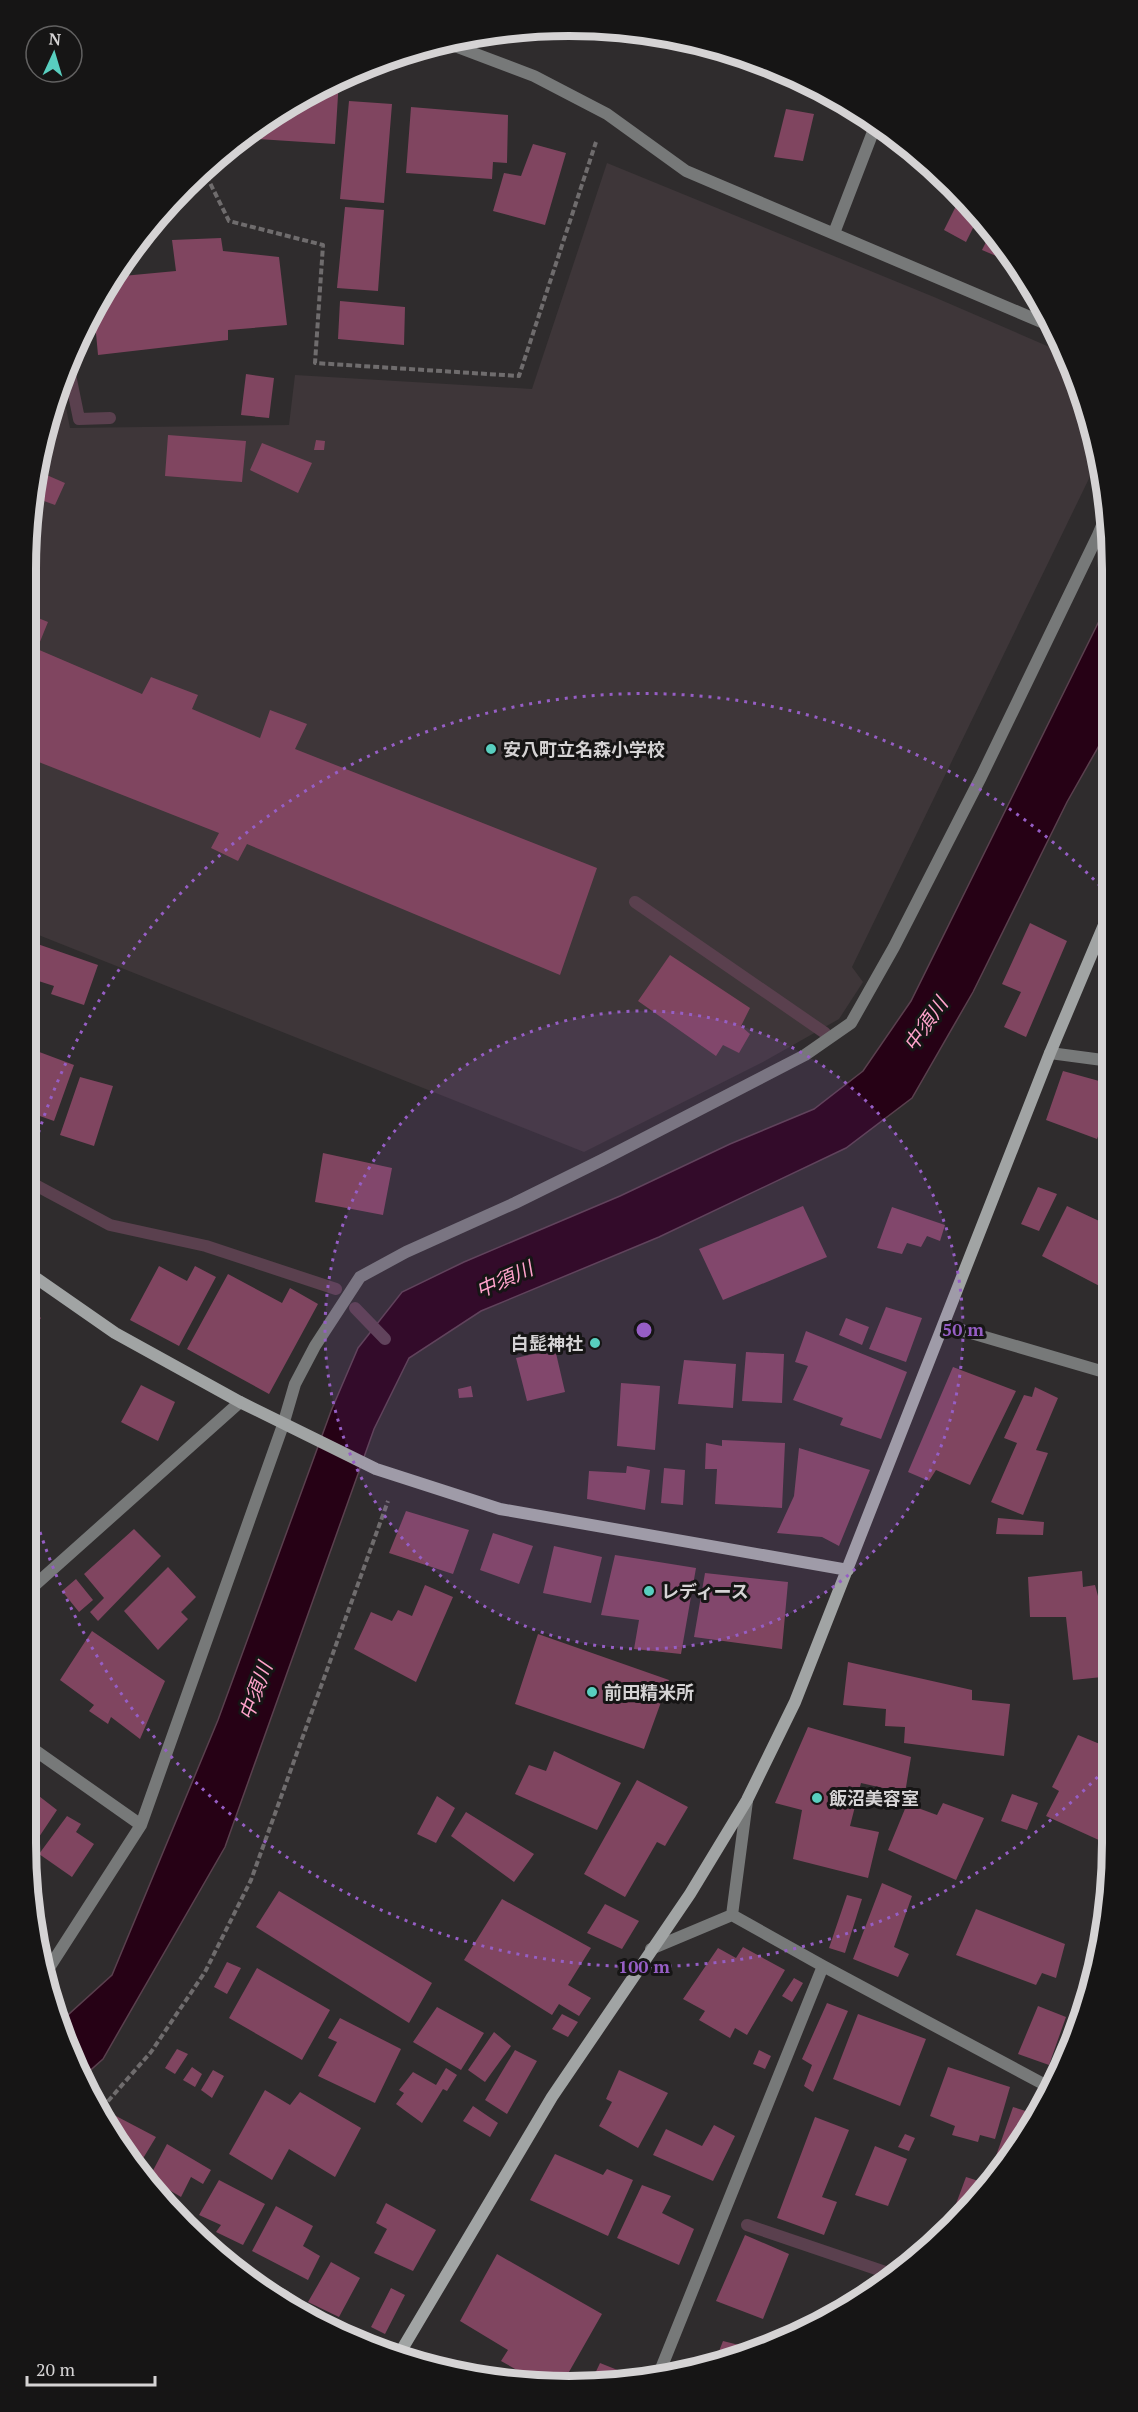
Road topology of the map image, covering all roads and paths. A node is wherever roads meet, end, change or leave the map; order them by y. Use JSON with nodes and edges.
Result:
{"nodes":[{"id":1,"x":459,"y":48,"type":"edge"},
{"id":2,"x":606,"y":113,"type":"junction"},
{"id":3,"x":873,"y":132,"type":"edge"},
{"id":4,"x":207,"y":178,"type":"edge"},
{"id":5,"x":834,"y":233,"type":"junction"},
{"id":6,"x":1041,"y":322,"type":"edge"},
{"id":7,"x":1101,"y":541,"type":"edge"},
{"id":8,"x":1102,"y":930,"type":"edge"},
{"id":9,"x":1050,"y":1053,"type":"junction"},
{"id":10,"x":1102,"y":1060,"type":"edge"},
{"id":11,"x":36,"y":1279,"type":"edge"},
{"id":12,"x":944,"y":1325,"type":"junction"},
{"id":13,"x":1102,"y":1371,"type":"edge"},
{"id":14,"x":240,"y":1402,"type":"junction"},
{"id":15,"x":283,"y":1425,"type":"junction"},
{"id":16,"x":397,"y":1475,"type":"junction"},
{"id":17,"x":848,"y":1570,"type":"junction"},
{"id":18,"x":36,"y":1584,"type":"edge"},
{"id":19,"x":36,"y":1751,"type":"edge"},
{"id":20,"x":747,"y":1800,"type":"junction"},
{"id":21,"x":141,"y":1825,"type":"junction"},
{"id":22,"x":732,"y":1915,"type":"junction"},
{"id":23,"x":651,"y":1949,"type":"junction"},
{"id":24,"x":50,"y":1966,"type":"edge"},
{"id":25,"x":823,"y":1966,"type":"junction"},
{"id":26,"x":1044,"y":2084,"type":"edge"},
{"id":27,"x":104,"y":2105,"type":"edge"},
{"id":28,"x":402,"y":2349,"type":"edge"},
{"id":29,"x":661,"y":2368,"type":"edge"}],
"edges":[{"from":1,"to":2,"type":"street"},
{"from":2,"to":4,"type":"path"},
{"from":2,"to":5,"type":"street"},
{"from":3,"to":5,"type":"street"},
{"from":5,"to":6,"type":"street"},
{"from":7,"to":15,"type":"street"},
{"from":8,"to":9,"type":"street"},
{"from":9,"to":10,"type":"street"},
{"from":9,"to":12,"type":"street"},
{"from":11,"to":14,"type":"street"},
{"from":12,"to":13,"type":"street"},
{"from":12,"to":17,"type":"street"},
{"from":14,"to":15,"type":"street"},
{"from":14,"to":18,"type":"street"},
{"from":15,"to":16,"type":"street"},
{"from":15,"to":21,"type":"street"},
{"from":16,"to":17,"type":"street"},
{"from":16,"to":27,"type":"path"},
{"from":17,"to":20,"type":"street"},
{"from":19,"to":21,"type":"street"},
{"from":20,"to":22,"type":"street"},
{"from":20,"to":23,"type":"street"},
{"from":21,"to":24,"type":"street"},
{"from":22,"to":23,"type":"street"},
{"from":22,"to":25,"type":"street"},
{"from":23,"to":28,"type":"street"},
{"from":25,"to":26,"type":"street"},
{"from":25,"to":29,"type":"street"}]}
